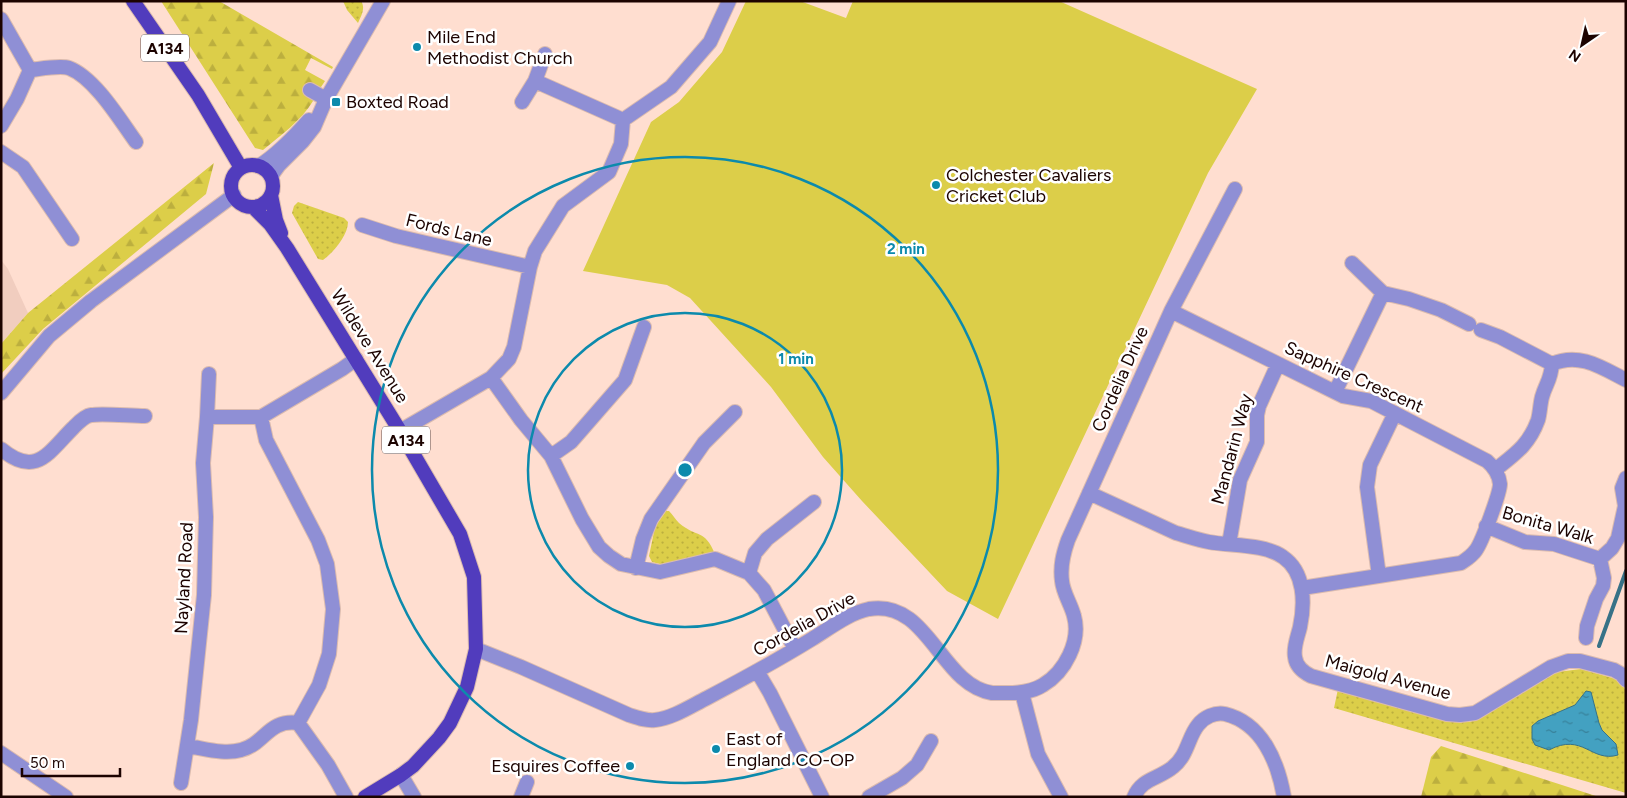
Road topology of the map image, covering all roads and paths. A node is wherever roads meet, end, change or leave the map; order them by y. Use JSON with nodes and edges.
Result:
{"nodes":[{"id":1,"x":133,"y":1,"type":"edge"},
{"id":2,"x":383,"y":1,"type":"edge"},
{"id":3,"x":729,"y":1,"type":"edge"},
{"id":4,"x":1,"y":19,"type":"edge"},
{"id":5,"x":545,"y":54,"type":"dead end"},
{"id":6,"x":30,"y":70,"type":"junction"},
{"id":7,"x":535,"y":81,"type":"junction"},
{"id":8,"x":310,"y":90,"type":"dead end"},
{"id":9,"x":325,"y":102,"type":"junction"},
{"id":10,"x":522,"y":102,"type":"dead end"},
{"id":11,"x":623,"y":120,"type":"junction"},
{"id":12,"x":1,"y":126,"type":"edge"},
{"id":13,"x":136,"y":142,"type":"dead end"},
{"id":14,"x":1,"y":152,"type":"edge"},
{"id":15,"x":259,"y":166,"type":"junction"},
{"id":16,"x":241,"y":168,"type":"junction"},
{"id":17,"x":271,"y":176,"type":"junction"},
{"id":18,"x":1235,"y":189,"type":"dead end"},
{"id":19,"x":234,"y":195,"type":"junction"},
{"id":20,"x":271,"y":195,"type":"junction"},
{"id":21,"x":253,"y":207,"type":"junction"},
{"id":22,"x":362,"y":225,"type":"dead end"},
{"id":23,"x":72,"y":239,"type":"dead end"},
{"id":24,"x":287,"y":248,"type":"junction"},
{"id":25,"x":1352,"y":263,"type":"dead end"},
{"id":26,"x":530,"y":267,"type":"junction"},
{"id":27,"x":1383,"y":293,"type":"junction"},
{"id":28,"x":1171,"y":311,"type":"junction"},
{"id":29,"x":644,"y":327,"type":"dead end"},
{"id":30,"x":356,"y":359,"type":"junction"},
{"id":31,"x":1278,"y":364,"type":"junction"},
{"id":32,"x":1552,"y":364,"type":"junction"},
{"id":33,"x":209,"y":374,"type":"dead end"},
{"id":34,"x":491,"y":378,"type":"junction"},
{"id":35,"x":1626,"y":380,"type":"edge"},
{"id":36,"x":1335,"y":392,"type":"junction"},
{"id":37,"x":1,"y":393,"type":"edge"},
{"id":38,"x":735,"y":412,"type":"dead end"},
{"id":39,"x":1395,"y":413,"type":"junction"},
{"id":40,"x":145,"y":416,"type":"dead end"},
{"id":41,"x":208,"y":417,"type":"junction"},
{"id":42,"x":261,"y":417,"type":"junction"},
{"id":43,"x":400,"y":431,"type":"junction"},
{"id":44,"x":1,"y":449,"type":"edge"},
{"id":45,"x":551,"y":456,"type":"junction"},
{"id":46,"x":1495,"y":470,"type":"junction"},
{"id":47,"x":1626,"y":478,"type":"edge"},
{"id":48,"x":1089,"y":493,"type":"junction"},
{"id":49,"x":814,"y":502,"type":"dead end"},
{"id":50,"x":1486,"y":526,"type":"junction"},
{"id":51,"x":1229,"y":544,"type":"junction"},
{"id":52,"x":1600,"y":559,"type":"junction"},
{"id":53,"x":636,"y":568,"type":"junction"},
{"id":54,"x":749,"y":573,"type":"junction"},
{"id":55,"x":1379,"y":576,"type":"junction"},
{"id":56,"x":1302,"y":588,"type":"junction"},
{"id":57,"x":1586,"y":638,"type":"dead end"},
{"id":58,"x":476,"y":649,"type":"junction"},
{"id":59,"x":795,"y":649,"type":"junction"},
{"id":60,"x":757,"y":671,"type":"junction"},
{"id":61,"x":1624,"y":674,"type":"edge"},
{"id":62,"x":1022,"y":693,"type":"junction"},
{"id":63,"x":298,"y":723,"type":"junction"},
{"id":64,"x":931,"y":741,"type":"dead end"},
{"id":65,"x":187,"y":746,"type":"junction"},
{"id":66,"x":1,"y":753,"type":"edge"},
{"id":67,"x":401,"y":775,"type":"junction"},
{"id":68,"x":181,"y":782,"type":"dead end"},
{"id":69,"x":527,"y":782,"type":"dead end"},
{"id":70,"x":66,"y":797,"type":"edge"},
{"id":71,"x":346,"y":797,"type":"edge"},
{"id":72,"x":365,"y":797,"type":"edge"},
{"id":73,"x":414,"y":797,"type":"edge"},
{"id":74,"x":521,"y":797,"type":"edge"},
{"id":75,"x":822,"y":797,"type":"edge"},
{"id":76,"x":870,"y":797,"type":"edge"},
{"id":77,"x":1060,"y":797,"type":"edge"},
{"id":78,"x":1134,"y":797,"type":"edge"},
{"id":79,"x":1284,"y":797,"type":"edge"}],
"edges":[{"from":1,"to":16,"type":"main road","number":"A134"},
{"from":2,"to":9,"type":"street"},
{"from":3,"to":11,"type":"street"},
{"from":4,"to":6,"type":"street"},
{"from":5,"to":7,"type":"street"},
{"from":6,"to":12,"type":"street"},
{"from":6,"to":13,"type":"street"},
{"from":7,"to":10,"type":"street"},
{"from":7,"to":11,"type":"street"},
{"from":8,"to":9,"type":"street"},
{"from":9,"to":15,"type":"street"},
{"from":9,"to":17,"type":"street"},
{"from":11,"to":26,"type":"street"},
{"from":14,"to":23,"type":"street"},
{"from":15,"to":16,"type":"main road"},
{"from":15,"to":17,"type":"main road"},
{"from":16,"to":19,"type":"main road"},
{"from":17,"to":20,"type":"main road"},
{"from":18,"to":28,"type":"street","name":"Cordelia Drive"},
{"from":19,"to":21,"type":"main road"},
{"from":19,"to":37,"type":"street"},
{"from":20,"to":21,"type":"main road"},
{"from":20,"to":24,"type":"main road","name":"Wildeve Avenue","number":"A134"},
{"from":21,"to":24,"type":"main road","name":"Wildeve Avenue","number":"A134"},
{"from":22,"to":26,"type":"street","name":"Fords Lane"},
{"from":24,"to":30,"type":"main road","name":"Wildeve Avenue","number":"A134"},
{"from":25,"to":27,"type":"street"},
{"from":26,"to":34,"type":"street"},
{"from":27,"to":32,"type":"street"},
{"from":27,"to":36,"type":"street"},
{"from":28,"to":31,"type":"street","name":"Sapphire Crescent"},
{"from":28,"to":48,"type":"street","name":"Cordelia Drive"},
{"from":29,"to":45,"type":"street"},
{"from":30,"to":42,"type":"street"},
{"from":30,"to":43,"type":"main road","name":"Wildeve Avenue","number":"A134"},
{"from":31,"to":36,"type":"street","name":"Sapphire Crescent"},
{"from":31,"to":51,"type":"street","name":"Mandarin Way"},
{"from":32,"to":35,"type":"street"},
{"from":32,"to":46,"type":"street"},
{"from":33,"to":41,"type":"street","name":"Nayland Road"},
{"from":34,"to":43,"type":"street"},
{"from":34,"to":45,"type":"street"},
{"from":36,"to":39,"type":"street","name":"Sapphire Crescent"},
{"from":38,"to":53,"type":"street"},
{"from":39,"to":46,"type":"street","name":"Sapphire Crescent"},
{"from":39,"to":55,"type":"street"},
{"from":40,"to":44,"type":"street"},
{"from":41,"to":42,"type":"street"},
{"from":41,"to":65,"type":"street","name":"Nayland Road"},
{"from":42,"to":63,"type":"street"},
{"from":43,"to":58,"type":"main road","name":"Wildeve Avenue","number":"A134"},
{"from":45,"to":53,"type":"street"},
{"from":46,"to":50,"type":"street"},
{"from":47,"to":52,"type":"street","name":"Bonita Walk"},
{"from":48,"to":51,"type":"street","name":"Maigold Avenue"},
{"from":48,"to":62,"type":"street","name":"Cordelia Drive"},
{"from":49,"to":54,"type":"street"},
{"from":50,"to":52,"type":"street","name":"Bonita Walk"},
{"from":50,"to":55,"type":"street"},
{"from":51,"to":56,"type":"street","name":"Maigold Avenue"},
{"from":52,"to":57,"type":"street","name":"Bonita Walk"},
{"from":53,"to":54,"type":"street"},
{"from":54,"to":59,"type":"street"},
{"from":55,"to":56,"type":"street"},
{"from":56,"to":61,"type":"street","name":"Maigold Avenue"},
{"from":58,"to":60,"type":"street","name":"Cordelia Drive"},
{"from":58,"to":67,"type":"main road","name":"Wildeve Avenue","number":"A134"},
{"from":59,"to":60,"type":"street","name":"Cordelia Drive"},
{"from":59,"to":62,"type":"street","name":"Cordelia Drive"},
{"from":60,"to":75,"type":"street"},
{"from":62,"to":77,"type":"street"},
{"from":63,"to":65,"type":"street"},
{"from":63,"to":71,"type":"street"},
{"from":64,"to":76,"type":"street"},
{"from":65,"to":68,"type":"street","name":"Nayland Road"},
{"from":66,"to":70,"type":"street"},
{"from":67,"to":72,"type":"main road","name":"Wildeve Avenue","number":"A134"},
{"from":67,"to":73,"type":"street"},
{"from":69,"to":74,"type":"street"},
{"from":78,"to":79,"type":"street"}]}
